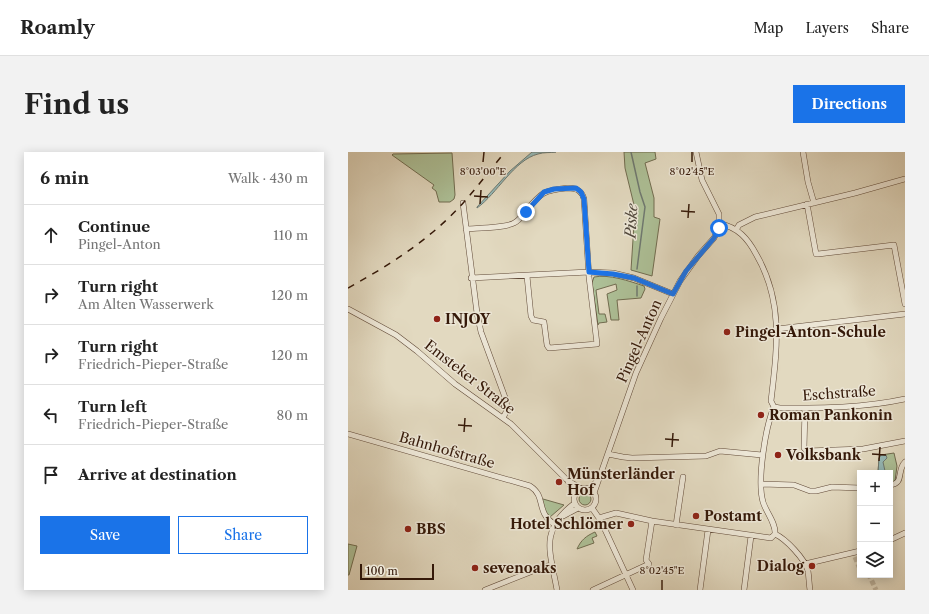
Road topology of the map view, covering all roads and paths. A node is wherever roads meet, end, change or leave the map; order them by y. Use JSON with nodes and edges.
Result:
{"nodes":[{"id":1,"x":696,"y":152,"type":"edge"},
{"id":2,"x":802,"y":152,"type":"edge"},
{"id":3,"x":905,"y":179,"type":"edge"},
{"id":4,"x":463,"y":203,"type":"dead end"},
{"id":5,"x":814,"y":203,"type":"junction"},
{"id":6,"x":807,"y":204,"type":"junction"},
{"id":7,"x":720,"y":224,"type":"junction"},
{"id":8,"x":466,"y":229,"type":"junction"},
{"id":9,"x":736,"y":230,"type":"junction"},
{"id":10,"x":589,"y":272,"type":"junction"},
{"id":11,"x":527,"y":276,"type":"junction"},
{"id":12,"x":471,"y":278,"type":"junction"},
{"id":13,"x":673,"y":294,"type":"junction"},
{"id":14,"x":905,"y":304,"type":"edge"},
{"id":15,"x":348,"y":309,"type":"edge"},
{"id":16,"x":905,"y":314,"type":"edge"},
{"id":17,"x":777,"y":329,"type":"junction"},
{"id":18,"x":905,"y":399,"type":"edge"},
{"id":19,"x":774,"y":407,"type":"junction"},
{"id":20,"x":805,"y":408,"type":"junction"},
{"id":21,"x":503,"y":418,"type":"junction"},
{"id":22,"x":348,"y":434,"type":"edge"},
{"id":23,"x":905,"y":441,"type":"edge"},
{"id":24,"x":608,"y":454,"type":"junction"},
{"id":25,"x":762,"y":455,"type":"junction"},
{"id":26,"x":905,"y":462,"type":"edge"},
{"id":27,"x":683,"y":477,"type":"dead end"},
{"id":28,"x":566,"y":478,"type":"junction"},
{"id":29,"x":761,"y":484,"type":"junction"},
{"id":30,"x":893,"y":484,"type":"edge"},
{"id":31,"x":857,"y":488,"type":"edge"},
{"id":32,"x":581,"y":489,"type":"junction"},
{"id":33,"x":592,"y":491,"type":"junction"},
{"id":34,"x":576,"y":494,"type":"junction"},
{"id":35,"x":576,"y":505,"type":"junction"},
{"id":36,"x":592,"y":508,"type":"junction"},
{"id":37,"x":599,"y":518,"type":"junction"},
{"id":38,"x":652,"y":522,"type":"junction"},
{"id":39,"x":554,"y":524,"type":"junction"},
{"id":40,"x":676,"y":525,"type":"junction"},
{"id":41,"x":708,"y":530,"type":"junction"},
{"id":42,"x":905,"y":533,"type":"edge"},
{"id":43,"x":775,"y":534,"type":"junction"},
{"id":44,"x":751,"y":536,"type":"junction"},
{"id":45,"x":893,"y":539,"type":"edge"},
{"id":46,"x":857,"y":553,"type":"edge"},
{"id":47,"x":805,"y":564,"type":"junction"},
{"id":48,"x":552,"y":565,"type":"junction"},
{"id":49,"x":626,"y":575,"type":"junction"},
{"id":50,"x":485,"y":590,"type":"edge"},
{"id":51,"x":557,"y":590,"type":"edge"},
{"id":52,"x":593,"y":590,"type":"edge"},
{"id":53,"x":633,"y":590,"type":"edge"},
{"id":54,"x":700,"y":590,"type":"edge"},
{"id":55,"x":744,"y":590,"type":"edge"},
{"id":56,"x":810,"y":590,"type":"edge"}],
"edges":[{"from":1,"to":7,"type":"street"},
{"from":2,"to":5,"type":"street"},
{"from":3,"to":5,"type":"street"},
{"from":4,"to":8,"type":"street"},
{"from":5,"to":6,"type":"street"},
{"from":6,"to":9,"type":"street"},
{"from":6,"to":14,"type":"street"},
{"from":7,"to":9,"type":"street"},
{"from":7,"to":13,"type":"street","name":"Pingel-Anton"},
{"from":8,"to":10,"type":"street"},
{"from":8,"to":12,"type":"street"},
{"from":9,"to":17,"type":"street"},
{"from":10,"to":11,"type":"street"},
{"from":10,"to":11,"type":"street"},
{"from":10,"to":13,"type":"street"},
{"from":11,"to":12,"type":"street"},
{"from":12,"to":21,"type":"street"},
{"from":13,"to":24,"type":"street","name":"Pingel-Anton"},
{"from":15,"to":21,"type":"street","name":"Emsteker Straße"},
{"from":16,"to":17,"type":"street"},
{"from":17,"to":19,"type":"street"},
{"from":18,"to":20,"type":"street","name":"Eschstraße"},
{"from":19,"to":20,"type":"street","name":"Eschstraße"},
{"from":19,"to":25,"type":"street"},
{"from":20,"to":23,"type":"street"},
{"from":21,"to":28,"type":"street","name":"Emsteker Straße"},
{"from":22,"to":39,"type":"street","name":"Bahnhofstraße"},
{"from":24,"to":25,"type":"street"},
{"from":24,"to":33,"type":"street","name":"Pingel-Anton"},
{"from":25,"to":29,"type":"street"},
{"from":26,"to":30,"type":"street"},
{"from":27,"to":40,"type":"street"},
{"from":28,"to":32,"type":"street","name":"Emsteker Straße"},
{"from":28,"to":34,"type":"street","name":"Emsteker Straße"},
{"from":29,"to":31,"type":"street"},
{"from":29,"to":43,"type":"street"},
{"from":32,"to":33,"type":"street"},
{"from":32,"to":34,"type":"street"},
{"from":33,"to":36,"type":"street"},
{"from":34,"to":35,"type":"street"},
{"from":35,"to":36,"type":"street"},
{"from":35,"to":39,"type":"street"},
{"from":36,"to":37,"type":"street"},
{"from":37,"to":38,"type":"street"},
{"from":37,"to":49,"type":"street"},
{"from":38,"to":40,"type":"street"},
{"from":38,"to":49,"type":"street"},
{"from":39,"to":48,"type":"street"},
{"from":40,"to":41,"type":"street"},
{"from":41,"to":44,"type":"street"},
{"from":41,"to":54,"type":"street"},
{"from":42,"to":45,"type":"street"},
{"from":43,"to":44,"type":"street"},
{"from":43,"to":47,"type":"street"},
{"from":44,"to":55,"type":"street"},
{"from":46,"to":47,"type":"street"},
{"from":47,"to":56,"type":"street"},
{"from":48,"to":50,"type":"street"},
{"from":48,"to":51,"type":"street"},
{"from":49,"to":52,"type":"street"},
{"from":49,"to":53,"type":"street"}]}
